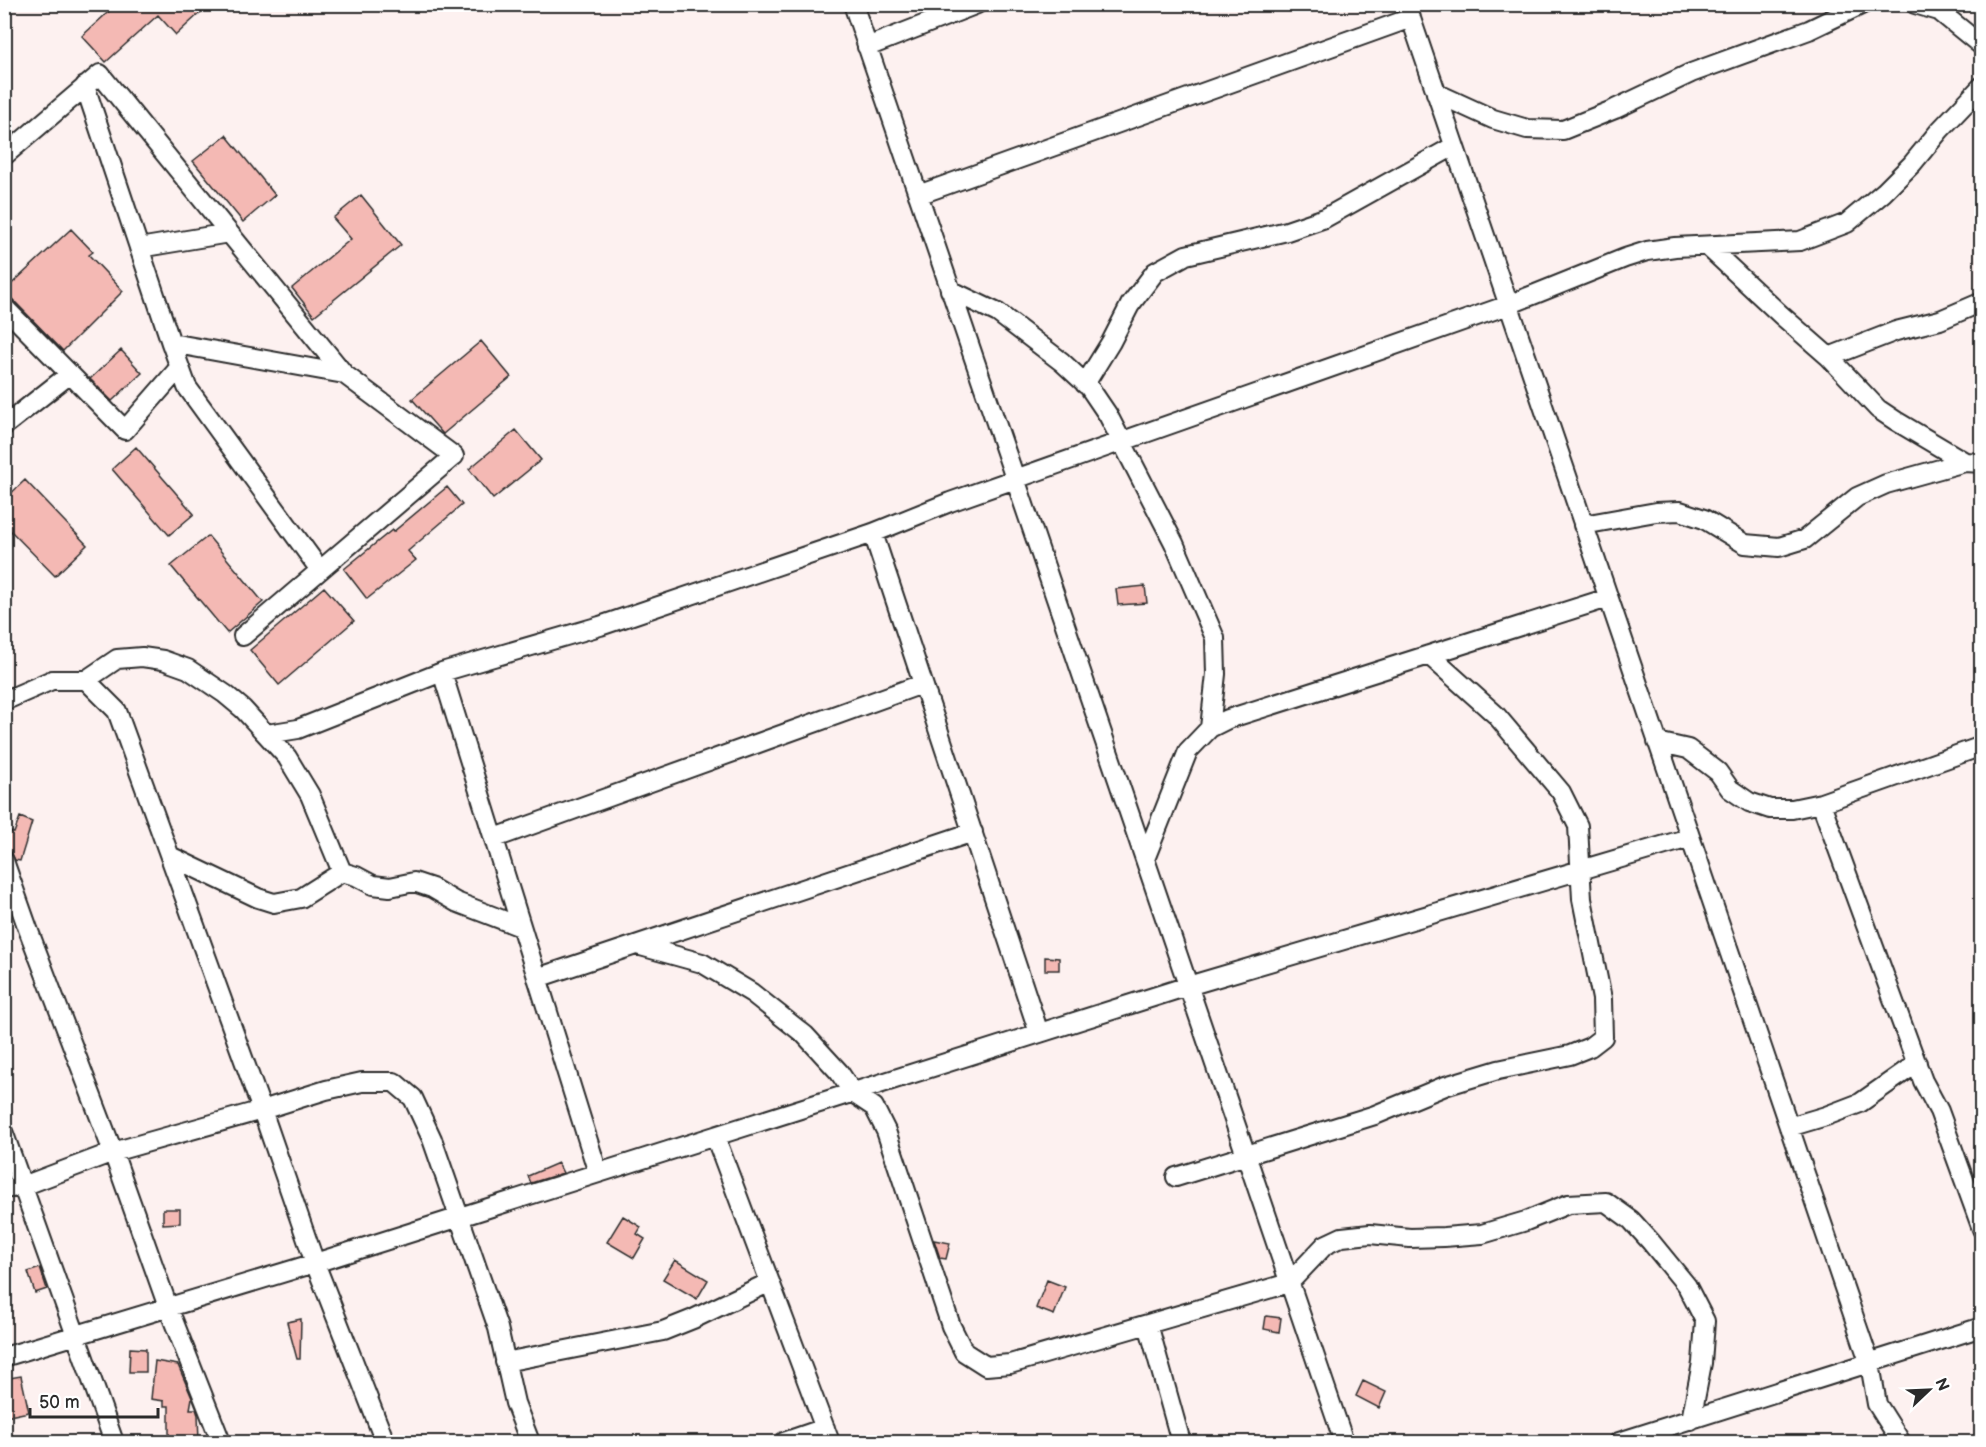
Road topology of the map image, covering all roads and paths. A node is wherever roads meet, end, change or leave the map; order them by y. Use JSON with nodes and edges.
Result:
{"nodes":[{"id":1,"x":853,"y":4,"type":"edge"},
{"id":2,"x":977,"y":4,"type":"edge"},
{"id":3,"x":1863,"y":4,"type":"edge"},
{"id":4,"x":1914,"y":4,"type":"edge"},
{"id":5,"x":1408,"y":11,"type":"edge"},
{"id":6,"x":1982,"y":46,"type":"edge"},
{"id":7,"x":867,"y":47,"type":"junction"},
{"id":8,"x":85,"y":86,"type":"junction"},
{"id":9,"x":1982,"y":86,"type":"edge"},
{"id":10,"x":1436,"y":93,"type":"junction"},
{"id":11,"x":1454,"y":146,"type":"junction"},
{"id":12,"x":4,"y":156,"type":"edge"},
{"id":13,"x":918,"y":195,"type":"junction"},
{"id":14,"x":229,"y":233,"type":"junction"},
{"id":15,"x":1707,"y":246,"type":"junction"},
{"id":16,"x":140,"y":248,"type":"junction"},
{"id":17,"x":950,"y":290,"type":"junction"},
{"id":18,"x":1982,"y":302,"type":"edge"},
{"id":19,"x":1508,"y":305,"type":"junction"},
{"id":20,"x":4,"y":307,"type":"edge"},
{"id":21,"x":171,"y":342,"type":"junction"},
{"id":22,"x":1829,"y":357,"type":"junction"},
{"id":23,"x":179,"y":368,"type":"junction"},
{"id":24,"x":70,"y":374,"type":"junction"},
{"id":25,"x":344,"y":374,"type":"junction"},
{"id":26,"x":1085,"y":384,"type":"junction"},
{"id":27,"x":4,"y":426,"type":"edge"},
{"id":28,"x":1121,"y":442,"type":"junction"},
{"id":29,"x":1973,"y":463,"type":"edge"},
{"id":30,"x":1015,"y":479,"type":"junction"},
{"id":31,"x":1583,"y":525,"type":"junction"},
{"id":32,"x":873,"y":533,"type":"junction"},
{"id":33,"x":320,"y":570,"type":"junction"},
{"id":34,"x":1608,"y":598,"type":"junction"},
{"id":35,"x":243,"y":636,"type":"dead end"},
{"id":36,"x":1428,"y":655,"type":"junction"},
{"id":37,"x":442,"y":672,"type":"junction"},
{"id":38,"x":86,"y":680,"type":"junction"},
{"id":39,"x":922,"y":684,"type":"junction"},
{"id":40,"x":4,"y":701,"type":"edge"},
{"id":41,"x":1210,"y":728,"type":"junction"},
{"id":42,"x":267,"y":734,"type":"junction"},
{"id":43,"x":1657,"y":742,"type":"junction"},
{"id":44,"x":1982,"y":746,"type":"edge"},
{"id":45,"x":1821,"y":803,"type":"junction"},
{"id":46,"x":973,"y":832,"type":"junction"},
{"id":47,"x":495,"y":838,"type":"junction"},
{"id":48,"x":1689,"y":838,"type":"junction"},
{"id":49,"x":170,"y":856,"type":"junction"},
{"id":50,"x":1145,"y":859,"type":"junction"},
{"id":51,"x":4,"y":861,"type":"edge"},
{"id":52,"x":1581,"y":870,"type":"junction"},
{"id":53,"x":342,"y":872,"type":"junction"},
{"id":54,"x":521,"y":927,"type":"junction"},
{"id":55,"x":637,"y":945,"type":"junction"},
{"id":56,"x":537,"y":978,"type":"junction"},
{"id":57,"x":1188,"y":986,"type":"junction"},
{"id":58,"x":1039,"y":1033,"type":"junction"},
{"id":59,"x":1917,"y":1063,"type":"junction"},
{"id":60,"x":853,"y":1092,"type":"junction"},
{"id":61,"x":262,"y":1110,"type":"junction"},
{"id":62,"x":1789,"y":1127,"type":"junction"},
{"id":63,"x":4,"y":1134,"type":"edge"},
{"id":64,"x":715,"y":1136,"type":"junction"},
{"id":65,"x":113,"y":1152,"type":"junction"},
{"id":66,"x":1246,"y":1155,"type":"junction"},
{"id":67,"x":598,"y":1173,"type":"junction"},
{"id":68,"x":1176,"y":1177,"type":"dead end"},
{"id":69,"x":23,"y":1186,"type":"junction"},
{"id":70,"x":4,"y":1189,"type":"edge"},
{"id":71,"x":460,"y":1217,"type":"junction"},
{"id":72,"x":1982,"y":1229,"type":"edge"},
{"id":73,"x":315,"y":1263,"type":"junction"},
{"id":74,"x":770,"y":1282,"type":"junction"},
{"id":75,"x":1289,"y":1283,"type":"junction"},
{"id":76,"x":168,"y":1307,"type":"junction"},
{"id":77,"x":1148,"y":1324,"type":"junction"},
{"id":78,"x":1982,"y":1327,"type":"edge"},
{"id":79,"x":75,"y":1335,"type":"junction"},
{"id":80,"x":4,"y":1357,"type":"edge"},
{"id":81,"x":505,"y":1362,"type":"junction"},
{"id":82,"x":1870,"y":1364,"type":"junction"},
{"id":83,"x":1691,"y":1420,"type":"junction"},
{"id":84,"x":827,"y":1435,"type":"edge"},
{"id":85,"x":114,"y":1443,"type":"edge"},
{"id":86,"x":221,"y":1443,"type":"edge"},
{"id":87,"x":385,"y":1443,"type":"edge"},
{"id":88,"x":530,"y":1443,"type":"edge"},
{"id":89,"x":784,"y":1443,"type":"edge"},
{"id":90,"x":1181,"y":1443,"type":"edge"},
{"id":91,"x":1344,"y":1443,"type":"edge"},
{"id":92,"x":1619,"y":1443,"type":"edge"},
{"id":93,"x":1901,"y":1443,"type":"edge"}],
"edges":[{"from":1,"to":7,"type":"street"},
{"from":2,"to":7,"type":"street"},
{"from":3,"to":10,"type":"street"},
{"from":4,"to":6,"type":"street"},
{"from":5,"to":10,"type":"street"},
{"from":5,"to":13,"type":"street"},
{"from":7,"to":13,"type":"street"},
{"from":8,"to":12,"type":"street"},
{"from":8,"to":14,"type":"street"},
{"from":8,"to":16,"type":"street"},
{"from":9,"to":15,"type":"street"},
{"from":10,"to":11,"type":"street"},
{"from":11,"to":19,"type":"street"},
{"from":11,"to":26,"type":"street"},
{"from":13,"to":17,"type":"street"},
{"from":14,"to":16,"type":"street"},
{"from":14,"to":25,"type":"street"},
{"from":15,"to":19,"type":"street"},
{"from":15,"to":22,"type":"street"},
{"from":16,"to":21,"type":"street"},
{"from":17,"to":26,"type":"street"},
{"from":17,"to":30,"type":"street"},
{"from":18,"to":22,"type":"street"},
{"from":19,"to":28,"type":"street"},
{"from":19,"to":31,"type":"street"},
{"from":20,"to":24,"type":"street"},
{"from":21,"to":23,"type":"street"},
{"from":21,"to":25,"type":"street"},
{"from":22,"to":29,"type":"street"},
{"from":23,"to":24,"type":"street"},
{"from":23,"to":33,"type":"street"},
{"from":24,"to":27,"type":"street"},
{"from":25,"to":33,"type":"street"},
{"from":26,"to":28,"type":"street"},
{"from":28,"to":30,"type":"street"},
{"from":28,"to":41,"type":"street"},
{"from":29,"to":31,"type":"street"},
{"from":30,"to":32,"type":"street"},
{"from":30,"to":50,"type":"street"},
{"from":31,"to":34,"type":"street"},
{"from":32,"to":37,"type":"street"},
{"from":32,"to":39,"type":"street"},
{"from":33,"to":35,"type":"street"},
{"from":34,"to":36,"type":"street"},
{"from":34,"to":43,"type":"street"},
{"from":36,"to":41,"type":"street"},
{"from":36,"to":52,"type":"street"},
{"from":37,"to":42,"type":"street"},
{"from":37,"to":47,"type":"street"},
{"from":38,"to":40,"type":"street"},
{"from":38,"to":42,"type":"street"},
{"from":38,"to":49,"type":"street"},
{"from":39,"to":46,"type":"street"},
{"from":39,"to":47,"type":"street"},
{"from":41,"to":50,"type":"street"},
{"from":42,"to":53,"type":"street"},
{"from":43,"to":45,"type":"street"},
{"from":43,"to":48,"type":"street"},
{"from":44,"to":45,"type":"street"},
{"from":45,"to":59,"type":"street"},
{"from":46,"to":55,"type":"street"},
{"from":46,"to":58,"type":"street"},
{"from":47,"to":54,"type":"street"},
{"from":48,"to":52,"type":"street"},
{"from":48,"to":62,"type":"street"},
{"from":49,"to":53,"type":"street"},
{"from":49,"to":61,"type":"street"},
{"from":50,"to":57,"type":"street"},
{"from":51,"to":65,"type":"street"},
{"from":52,"to":57,"type":"street"},
{"from":52,"to":66,"type":"street"},
{"from":53,"to":54,"type":"street"},
{"from":54,"to":56,"type":"street"},
{"from":55,"to":56,"type":"street"},
{"from":55,"to":60,"type":"street"},
{"from":56,"to":67,"type":"street"},
{"from":57,"to":58,"type":"street"},
{"from":57,"to":66,"type":"street"},
{"from":58,"to":60,"type":"street"},
{"from":59,"to":62,"type":"street"},
{"from":59,"to":72,"type":"street"},
{"from":60,"to":64,"type":"street"},
{"from":60,"to":77,"type":"street"},
{"from":61,"to":65,"type":"street"},
{"from":61,"to":71,"type":"street"},
{"from":61,"to":73,"type":"street"},
{"from":62,"to":82,"type":"street"},
{"from":63,"to":69,"type":"street"},
{"from":64,"to":67,"type":"street"},
{"from":64,"to":74,"type":"street"},
{"from":65,"to":69,"type":"street"},
{"from":65,"to":76,"type":"street"},
{"from":66,"to":68,"type":"street"},
{"from":66,"to":75,"type":"street"},
{"from":67,"to":71,"type":"street"},
{"from":69,"to":70,"type":"street"},
{"from":69,"to":79,"type":"street"},
{"from":71,"to":73,"type":"street"},
{"from":71,"to":81,"type":"street"},
{"from":73,"to":76,"type":"street"},
{"from":73,"to":87,"type":"street"},
{"from":74,"to":81,"type":"street"},
{"from":74,"to":84,"type":"street"},
{"from":75,"to":77,"type":"street"},
{"from":75,"to":83,"type":"street"},
{"from":75,"to":91,"type":"street"},
{"from":76,"to":79,"type":"street"},
{"from":76,"to":86,"type":"street"},
{"from":77,"to":90,"type":"street"},
{"from":78,"to":82,"type":"street"},
{"from":79,"to":80,"type":"street"},
{"from":79,"to":85,"type":"street"},
{"from":81,"to":88,"type":"street"},
{"from":82,"to":83,"type":"street"},
{"from":82,"to":93,"type":"street"},
{"from":83,"to":92,"type":"street"},
{"from":84,"to":89,"type":"street"}]}
